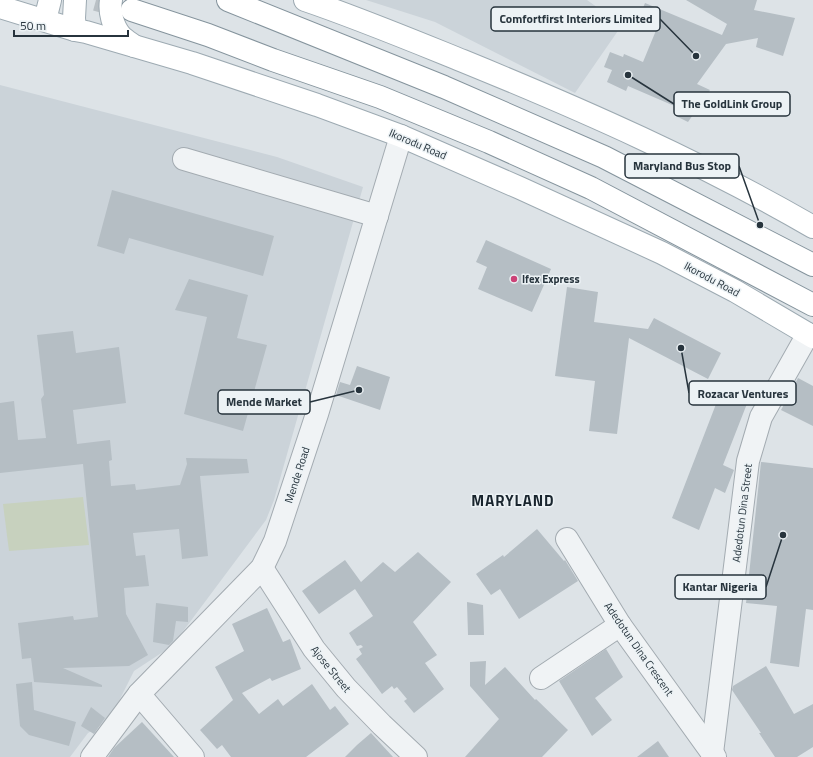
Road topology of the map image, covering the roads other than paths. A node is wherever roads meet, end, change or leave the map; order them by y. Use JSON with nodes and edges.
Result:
{"nodes":[{"id":1,"x":75,"y":0,"type":"edge"},
{"id":2,"x":111,"y":0,"type":"edge"},
{"id":3,"x":228,"y":0,"type":"edge"},
{"id":4,"x":305,"y":0,"type":"edge"},
{"id":5,"x":0,"y":7,"type":"edge"},
{"id":6,"x":48,"y":10,"type":"edge"},
{"id":7,"x":132,"y":10,"type":"tunnel mouth"},
{"id":8,"x":75,"y":30,"type":"junction"},
{"id":9,"x":134,"y":46,"type":"junction"},
{"id":10,"x":401,"y":136,"type":"junction"},
{"id":11,"x":184,"y":159,"type":"dead end"},
{"id":12,"x":377,"y":216,"type":"junction"},
{"id":13,"x":813,"y":226,"type":"edge"},
{"id":14,"x":792,"y":253,"type":"junction"},
{"id":15,"x":813,"y":257,"type":"edge"},
{"id":16,"x":813,"y":265,"type":"edge"},
{"id":17,"x":813,"y":305,"type":"edge"},
{"id":18,"x":811,"y":336,"type":"edge"},
{"id":19,"x":567,"y":539,"type":"dead end"},
{"id":20,"x":262,"y":568,"type":"junction"},
{"id":21,"x":620,"y":625,"type":"junction"},
{"id":22,"x":541,"y":678,"type":"dead end"},
{"id":23,"x":139,"y":694,"type":"junction"},
{"id":24,"x":713,"y":755,"type":"edge"},
{"id":25,"x":92,"y":757,"type":"edge"},
{"id":26,"x":193,"y":757,"type":"edge"},
{"id":27,"x":416,"y":757,"type":"edge"}],
"edges":[{"from":1,"to":8,"type":"main road"},
{"from":2,"to":9,"type":"main road"},
{"from":3,"to":14,"type":"main road"},
{"from":4,"to":13,"type":"main road"},
{"from":5,"to":6,"type":"main road","name":"Ikorodu Road"},
{"from":6,"to":8,"type":"main road","name":"Ikorodu Road"},
{"from":7,"to":17,"type":"main road"},
{"from":8,"to":9,"type":"main road","name":"Ikorodu Road"},
{"from":9,"to":10,"type":"main road","name":"Ikorodu Road"},
{"from":10,"to":12,"type":"street","name":"Mende Road"},
{"from":10,"to":18,"type":"main road","name":"Ikorodu Road"},
{"from":11,"to":12,"type":"street"},
{"from":12,"to":20,"type":"street","name":"Mende Road"},
{"from":14,"to":15,"type":"main road"},
{"from":14,"to":16,"type":"main road"},
{"from":18,"to":24,"type":"street","name":"Adedotun Dina Street"},
{"from":19,"to":21,"type":"street","name":"Adedotun Dina Crescent"},
{"from":20,"to":23,"type":"street","name":"Mende Road"},
{"from":20,"to":27,"type":"street","name":"Ajose Street"},
{"from":21,"to":22,"type":"street"},
{"from":21,"to":24,"type":"street","name":"Adedotun Dina Crescent"},
{"from":23,"to":25,"type":"street","name":"Mende Road"},
{"from":23,"to":26,"type":"street"}]}
